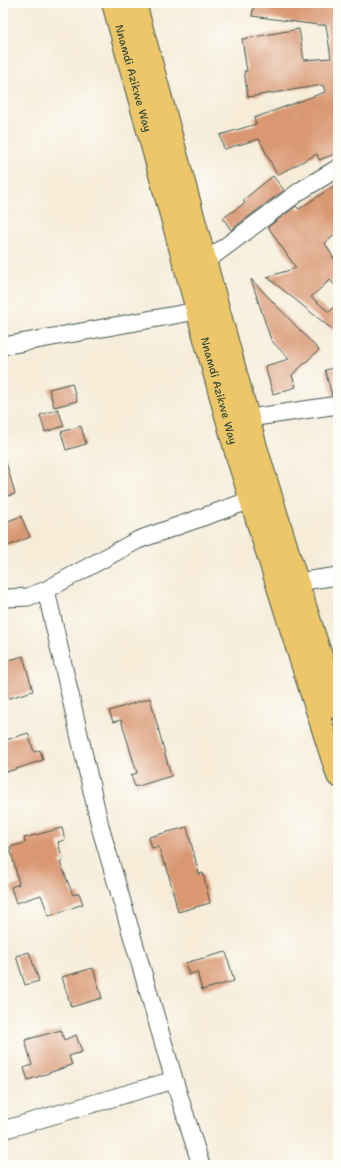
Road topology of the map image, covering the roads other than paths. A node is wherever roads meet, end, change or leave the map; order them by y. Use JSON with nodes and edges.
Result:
{"nodes":[{"id":1,"x":113,"y":3,"type":"edge"},
{"id":2,"x":135,"y":3,"type":"edge"},
{"id":3,"x":338,"y":168,"type":"edge"},
{"id":4,"x":206,"y":261,"type":"junction"},
{"id":5,"x":198,"y":311,"type":"junction"},
{"id":6,"x":3,"y":346,"type":"edge"},
{"id":7,"x":338,"y":405,"type":"edge"},
{"id":8,"x":249,"y":418,"type":"junction"},
{"id":9,"x":251,"y":500,"type":"junction"},
{"id":10,"x":338,"y":576,"type":"edge"},
{"id":11,"x":297,"y":582,"type":"junction"},
{"id":12,"x":46,"y":590,"type":"junction"},
{"id":13,"x":3,"y":597,"type":"edge"},
{"id":14,"x":338,"y":709,"type":"edge"},
{"id":15,"x":338,"y":776,"type":"edge"},
{"id":16,"x":174,"y":1080,"type":"junction"},
{"id":17,"x":3,"y":1130,"type":"edge"},
{"id":18,"x":201,"y":1165,"type":"edge"}],
"edges":[{"from":1,"to":5,"type":"highway","name":"Nnamdi Azikwe Way"},
{"from":2,"to":4,"type":"highway","name":"Nnamdi Azikwe Way"},
{"from":3,"to":4,"type":"street"},
{"from":4,"to":8,"type":"highway","name":"Nnamdi Azikwe Way"},
{"from":5,"to":6,"type":"street"},
{"from":5,"to":9,"type":"highway","name":"Nnamdi Azikwe Way"},
{"from":7,"to":8,"type":"street"},
{"from":8,"to":11,"type":"highway","name":"Nnamdi Azikwe Way"},
{"from":9,"to":12,"type":"street"},
{"from":9,"to":15,"type":"highway","name":"Nnamdi Azikwe Way"},
{"from":10,"to":11,"type":"street"},
{"from":11,"to":14,"type":"highway","name":"Nnamdi Azikwe Way"},
{"from":12,"to":13,"type":"street"},
{"from":12,"to":16,"type":"street"},
{"from":16,"to":17,"type":"street"},
{"from":16,"to":18,"type":"street"}]}
